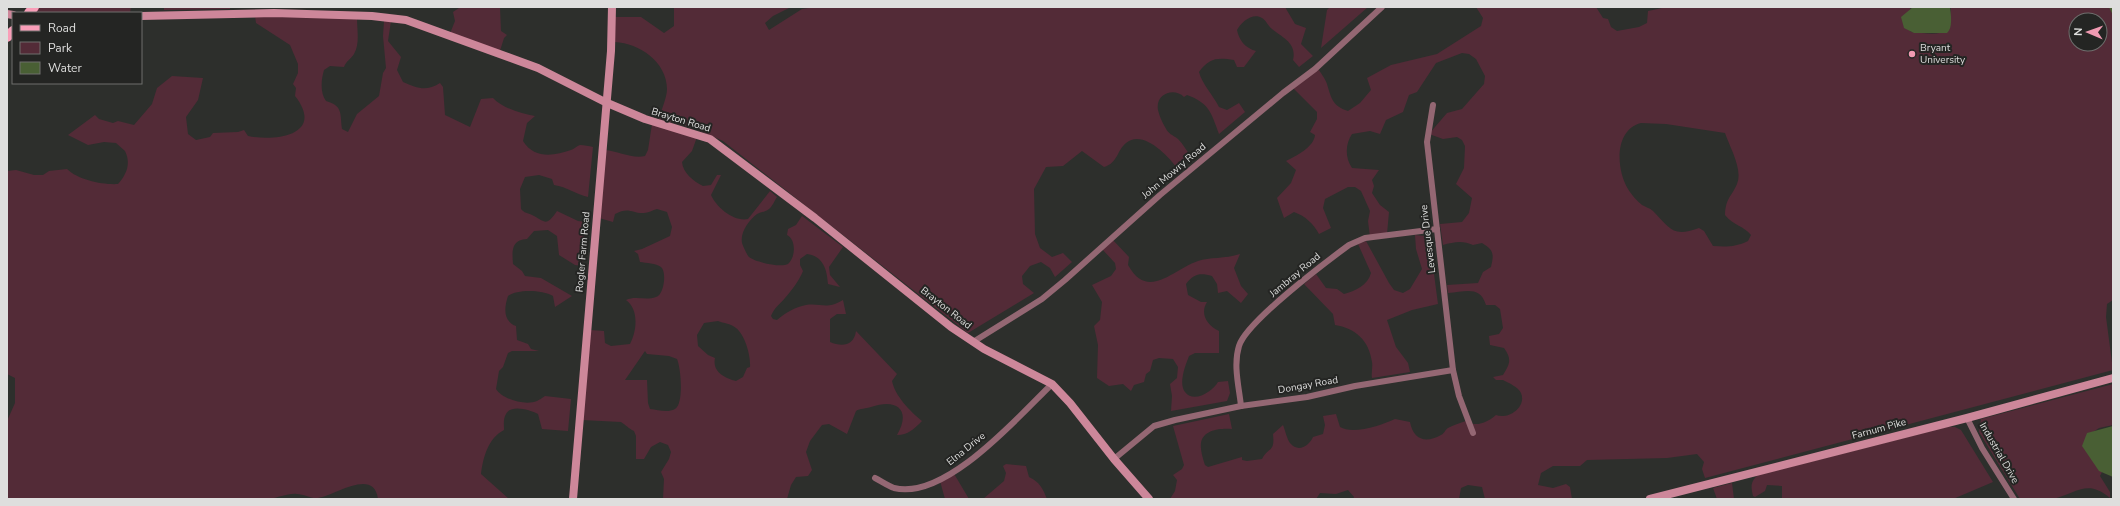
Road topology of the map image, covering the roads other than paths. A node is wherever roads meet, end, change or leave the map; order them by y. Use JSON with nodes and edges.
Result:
{"nodes":[{"id":1,"x":612,"y":7,"type":"edge"},
{"id":2,"x":1382,"y":7,"type":"edge"},
{"id":3,"x":142,"y":16,"type":"edge"},
{"id":4,"x":605,"y":102,"type":"junction"},
{"id":5,"x":1433,"y":105,"type":"dead end"},
{"id":6,"x":1436,"y":229,"type":"junction"},
{"id":7,"x":973,"y":342,"type":"junction"},
{"id":8,"x":1453,"y":370,"type":"junction"},
{"id":9,"x":2113,"y":378,"type":"edge"},
{"id":10,"x":1052,"y":384,"type":"junction"},
{"id":11,"x":1241,"y":406,"type":"junction"},
{"id":12,"x":1967,"y":418,"type":"junction"},
{"id":13,"x":1473,"y":434,"type":"dead end"},
{"id":14,"x":1114,"y":459,"type":"junction"},
{"id":15,"x":875,"y":478,"type":"dead end"},
{"id":16,"x":573,"y":499,"type":"edge"},
{"id":17,"x":1149,"y":499,"type":"edge"},
{"id":18,"x":1650,"y":499,"type":"edge"},
{"id":19,"x":2014,"y":499,"type":"edge"}],
"edges":[{"from":1,"to":4,"type":"street","name":"Rogler Farm Road"},
{"from":2,"to":7,"type":"street","name":"John Mowry Road"},
{"from":3,"to":4,"type":"street","name":"Brayton Road"},
{"from":4,"to":7,"type":"street","name":"Brayton Road"},
{"from":4,"to":16,"type":"street","name":"Rogler Farm Road"},
{"from":5,"to":6,"type":"street","name":"Levesque Drive"},
{"from":6,"to":8,"type":"street","name":"Levesque Drive"},
{"from":6,"to":11,"type":"street","name":"Jambray Road"},
{"from":7,"to":10,"type":"street","name":"Brayton Road"},
{"from":8,"to":11,"type":"street","name":"Dongay Road"},
{"from":8,"to":13,"type":"street"},
{"from":9,"to":12,"type":"street","name":"Farnum Pike"},
{"from":10,"to":14,"type":"street","name":"Brayton Road"},
{"from":10,"to":15,"type":"street","name":"Elna Drive"},
{"from":11,"to":14,"type":"street","name":"Dongay Road"},
{"from":12,"to":18,"type":"street","name":"Farnum Pike"},
{"from":12,"to":19,"type":"street","name":"Industrial Drive"},
{"from":14,"to":17,"type":"street","name":"Brayton Road"}]}
